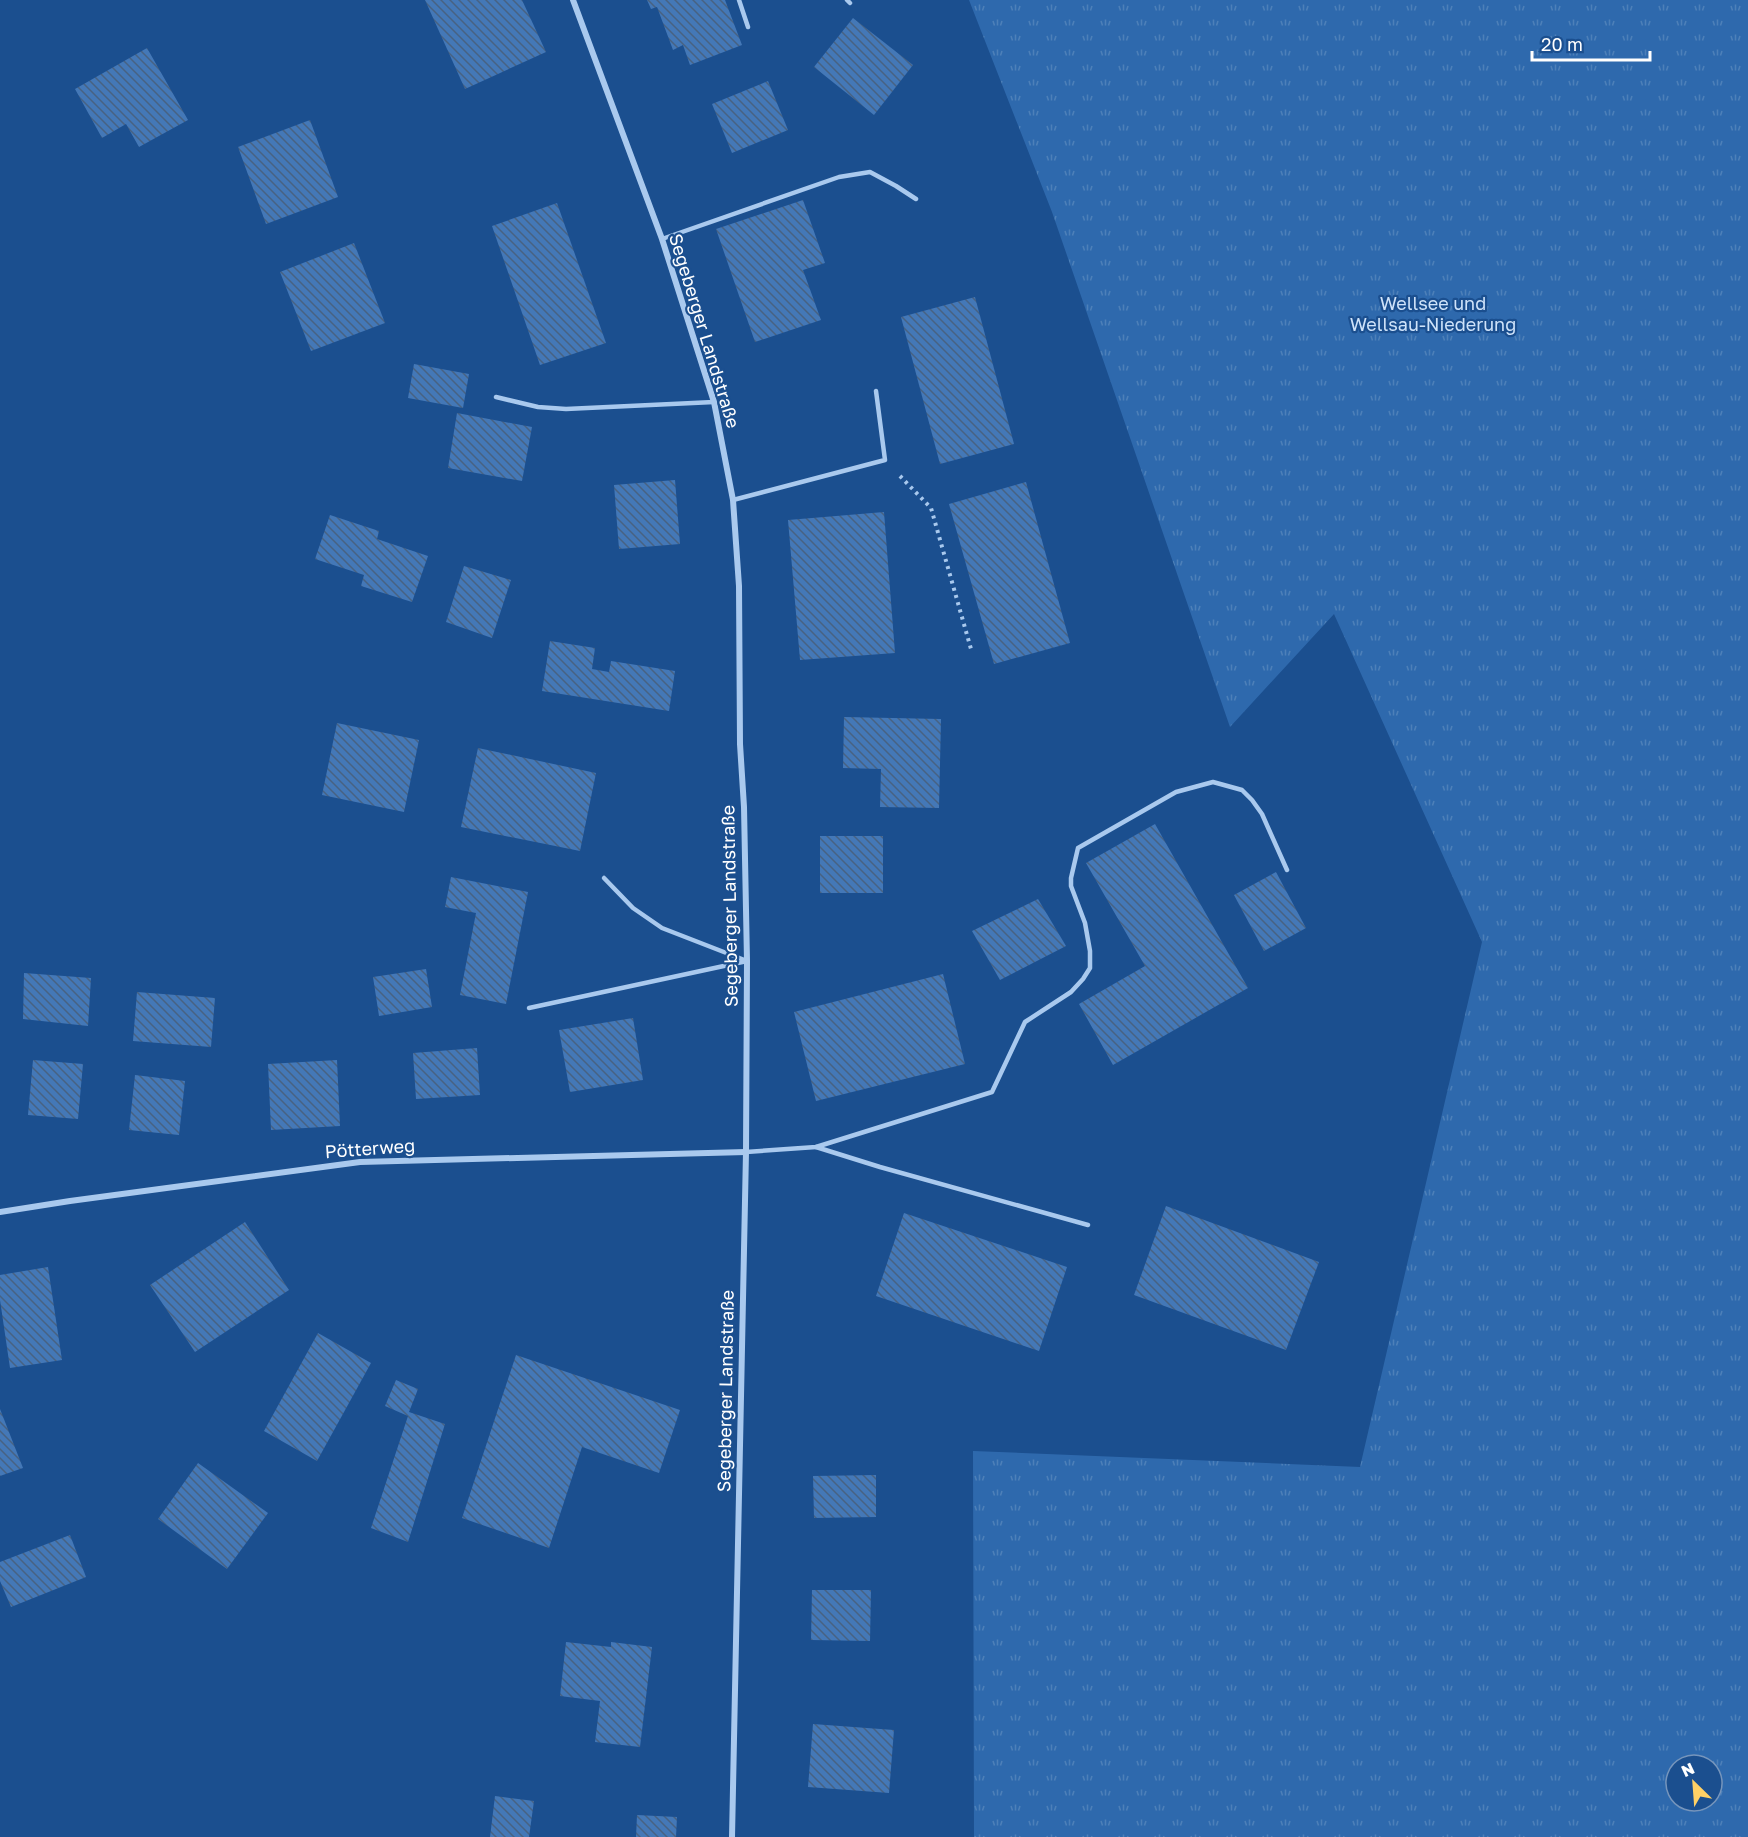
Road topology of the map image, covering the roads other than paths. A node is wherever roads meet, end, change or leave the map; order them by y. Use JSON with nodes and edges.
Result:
{"nodes":[{"id":1,"x":573,"y":0,"type":"edge"},
{"id":2,"x":739,"y":0,"type":"edge"},
{"id":3,"x":748,"y":27,"type":"dead end"},
{"id":4,"x":916,"y":199,"type":"dead end"},
{"id":5,"x":662,"y":239,"type":"junction"},
{"id":6,"x":876,"y":390,"type":"dead end"},
{"id":7,"x":496,"y":397,"type":"dead end"},
{"id":8,"x":714,"y":402,"type":"junction"},
{"id":9,"x":733,"y":500,"type":"junction"},
{"id":10,"x":1287,"y":870,"type":"dead end"},
{"id":11,"x":604,"y":878,"type":"dead end"},
{"id":12,"x":747,"y":961,"type":"junction"},
{"id":13,"x":529,"y":1008,"type":"dead end"},
{"id":14,"x":816,"y":1147,"type":"junction"},
{"id":15,"x":746,"y":1152,"type":"junction"},
{"id":16,"x":0,"y":1212,"type":"edge"},
{"id":17,"x":1088,"y":1225,"type":"dead end"},
{"id":18,"x":732,"y":1837,"type":"edge"}],
"edges":[{"from":1,"to":5,"type":"street","name":"Segeberger Landstraße"},
{"from":2,"to":3,"type":"lane"},
{"from":4,"to":5,"type":"lane"},
{"from":5,"to":8,"type":"street","name":"Segeberger Landstraße"},
{"from":6,"to":9,"type":"lane"},
{"from":7,"to":8,"type":"lane"},
{"from":8,"to":9,"type":"street","name":"Segeberger Landstraße"},
{"from":9,"to":12,"type":"street","name":"Segeberger Landstraße"},
{"from":10,"to":14,"type":"lane"},
{"from":11,"to":12,"type":"lane"},
{"from":12,"to":13,"type":"lane"},
{"from":12,"to":15,"type":"street","name":"Segeberger Landstraße"},
{"from":14,"to":15,"type":"lane"},
{"from":14,"to":17,"type":"lane"},
{"from":15,"to":16,"type":"street","name":"Pötterweg"},
{"from":15,"to":18,"type":"street","name":"Segeberger Landstraße"}]}
